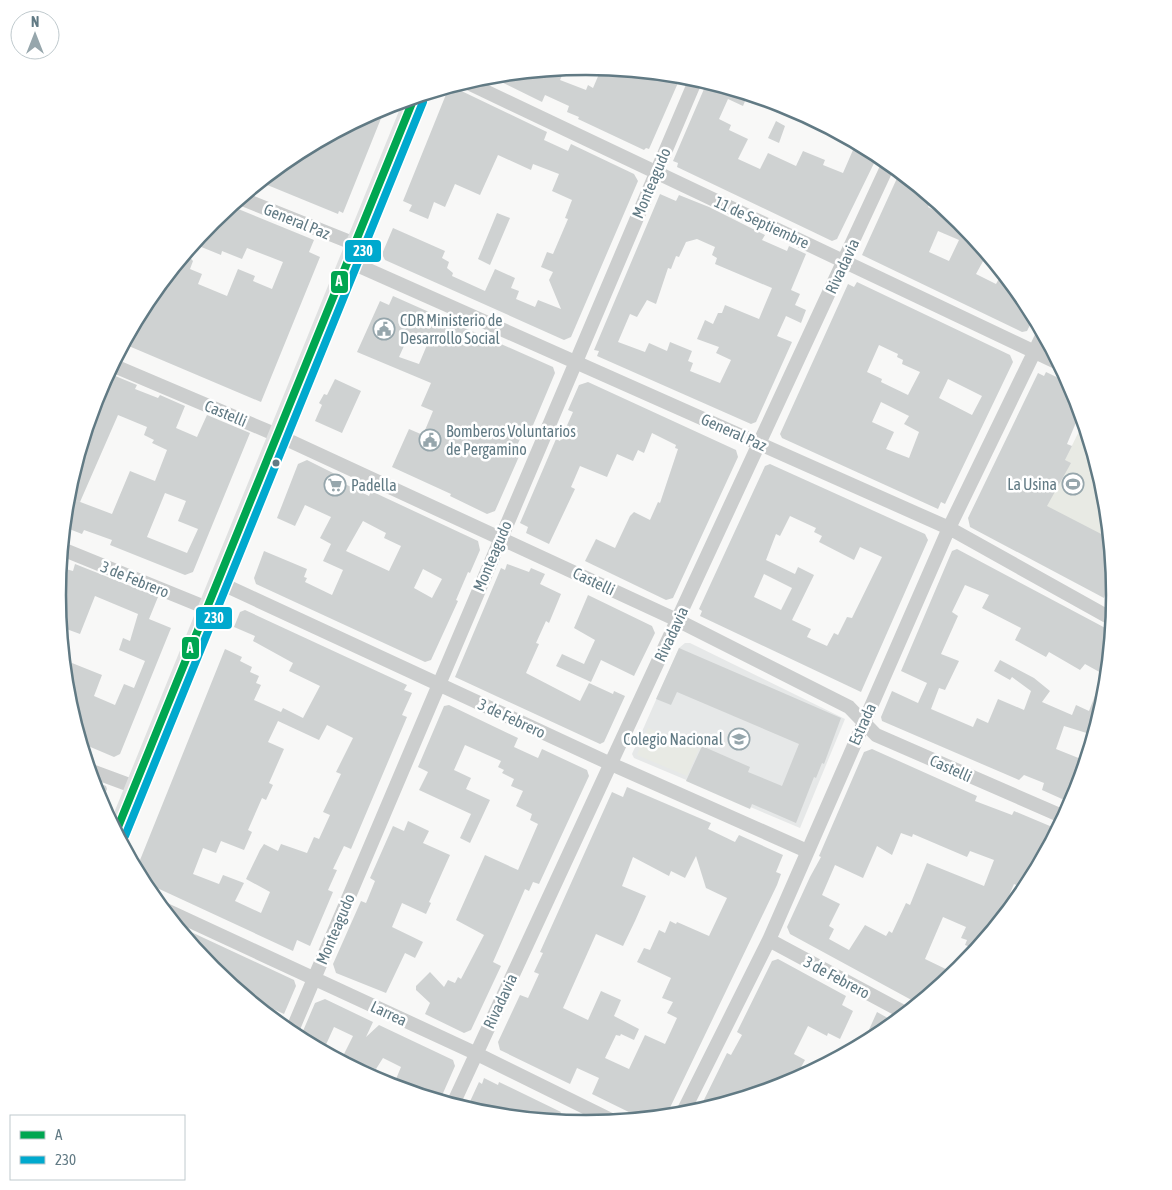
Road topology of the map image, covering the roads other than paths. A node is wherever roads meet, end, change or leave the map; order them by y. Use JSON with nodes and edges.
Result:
{"nodes":[{"id":1,"x":693,"y":86,"type":"edge"},
{"id":2,"x":477,"y":87,"type":"edge"},
{"id":3,"x":411,"y":106,"type":"edge"},
{"id":4,"x":885,"y":171,"type":"edge"},
{"id":5,"x":656,"y":172,"type":"junction"},
{"id":6,"x":247,"y":201,"type":"edge"},
{"id":7,"x":355,"y":244,"type":"junction"},
{"id":8,"x":348,"y":260,"type":"junction"},
{"id":9,"x":844,"y":261,"type":"junction"},
{"id":10,"x":1039,"y":341,"type":"edge"},
{"id":11,"x":1034,"y":351,"type":"junction"},
{"id":12,"x":1048,"y":358,"type":"edge"},
{"id":13,"x":576,"y":361,"type":"junction"},
{"id":14,"x":119,"y":368,"type":"edge"},
{"id":15,"x":277,"y":435,"type":"junction"},
{"id":16,"x":760,"y":444,"type":"junction"},
{"id":17,"x":949,"y":528,"type":"junction"},
{"id":18,"x":500,"y":537,"type":"junction"},
{"id":19,"x":68,"y":551,"type":"edge"},
{"id":20,"x":218,"y":582,"type":"junction"},
{"id":21,"x":207,"y":608,"type":"junction"},
{"id":22,"x":1105,"y":614,"type":"edge"},
{"id":23,"x":677,"y":620,"type":"junction"},
{"id":24,"x":439,"y":684,"type":"junction"},
{"id":25,"x":863,"y":721,"type":"junction"},
{"id":26,"x":610,"y":764,"type":"junction"},
{"id":27,"x":98,"y":774,"type":"edge"},
{"id":28,"x":134,"y":787,"type":"junction"},
{"id":29,"x":1057,"y":814,"type":"edge"},
{"id":30,"x":119,"y":824,"type":"edge"},
{"id":31,"x":807,"y":851,"type":"junction"},
{"id":32,"x":177,"y":915,"type":"edge"},
{"id":33,"x":768,"y":940,"type":"junction"},
{"id":34,"x":314,"y":978,"type":"junction"},
{"id":35,"x":899,"y":1010,"type":"edge"},
{"id":36,"x":294,"y":1025,"type":"edge"},
{"id":37,"x":475,"y":1053,"type":"junction"},
{"id":38,"x":456,"y":1098,"type":"edge"},
{"id":39,"x":686,"y":1105,"type":"edge"},
{"id":40,"x":600,"y":1115,"type":"edge"}],
"edges":[{"from":1,"to":5,"type":"street","name":"Monteagudo"},
{"from":2,"to":5,"type":"street","name":"11 de Septiembre"},
{"from":3,"to":7,"type":"main road"},
{"from":4,"to":9,"type":"street","name":"Rivadavia"},
{"from":5,"to":9,"type":"street","name":"11 de Septiembre"},
{"from":5,"to":13,"type":"street","name":"Monteagudo"},
{"from":6,"to":7,"type":"street","name":"General Paz"},
{"from":7,"to":8,"type":"main road"},
{"from":8,"to":13,"type":"street","name":"General Paz"},
{"from":8,"to":15,"type":"main road"},
{"from":9,"to":11,"type":"street","name":"11 de Septiembre"},
{"from":9,"to":16,"type":"street","name":"Rivadavia"},
{"from":10,"to":11,"type":"street","name":"Estrada"},
{"from":11,"to":12,"type":"street","name":"11 de Septiembre"},
{"from":11,"to":17,"type":"street","name":"Estrada"},
{"from":13,"to":16,"type":"street","name":"General Paz"},
{"from":13,"to":18,"type":"street","name":"Monteagudo"},
{"from":14,"to":15,"type":"street","name":"Castelli"},
{"from":15,"to":18,"type":"street","name":"Castelli"},
{"from":15,"to":20,"type":"main road"},
{"from":16,"to":17,"type":"street","name":"General Paz"},
{"from":16,"to":23,"type":"street","name":"Rivadavia"},
{"from":17,"to":22,"type":"street","name":"General Paz"},
{"from":17,"to":25,"type":"street","name":"Estrada"},
{"from":18,"to":23,"type":"street","name":"Castelli"},
{"from":18,"to":24,"type":"street","name":"Monteagudo"},
{"from":19,"to":21,"type":"street","name":"3 de Febrero"},
{"from":20,"to":21,"type":"main road"},
{"from":20,"to":24,"type":"street","name":"3 de Febrero"},
{"from":21,"to":28,"type":"main road"},
{"from":23,"to":25,"type":"street","name":"Castelli"},
{"from":23,"to":26,"type":"street","name":"Rivadavia"},
{"from":24,"to":26,"type":"street","name":"3 de Febrero"},
{"from":24,"to":34,"type":"street","name":"Monteagudo"},
{"from":25,"to":29,"type":"street","name":"Castelli"},
{"from":25,"to":31,"type":"street","name":"Estrada"},
{"from":26,"to":31,"type":"street","name":"3 de Febrero"},
{"from":26,"to":37,"type":"street","name":"Rivadavia"},
{"from":27,"to":28,"type":"street"},
{"from":28,"to":30,"type":"main road"},
{"from":31,"to":33,"type":"street","name":"Estrada"},
{"from":32,"to":34,"type":"street","name":"Larrea"},
{"from":33,"to":35,"type":"street","name":"3 de Febrero"},
{"from":33,"to":39,"type":"street","name":"Estrada"},
{"from":34,"to":36,"type":"street","name":"Monteagudo"},
{"from":34,"to":37,"type":"street","name":"Larrea"},
{"from":37,"to":38,"type":"street","name":"Rivadavia"},
{"from":37,"to":40,"type":"street","name":"Larrea"}]}
